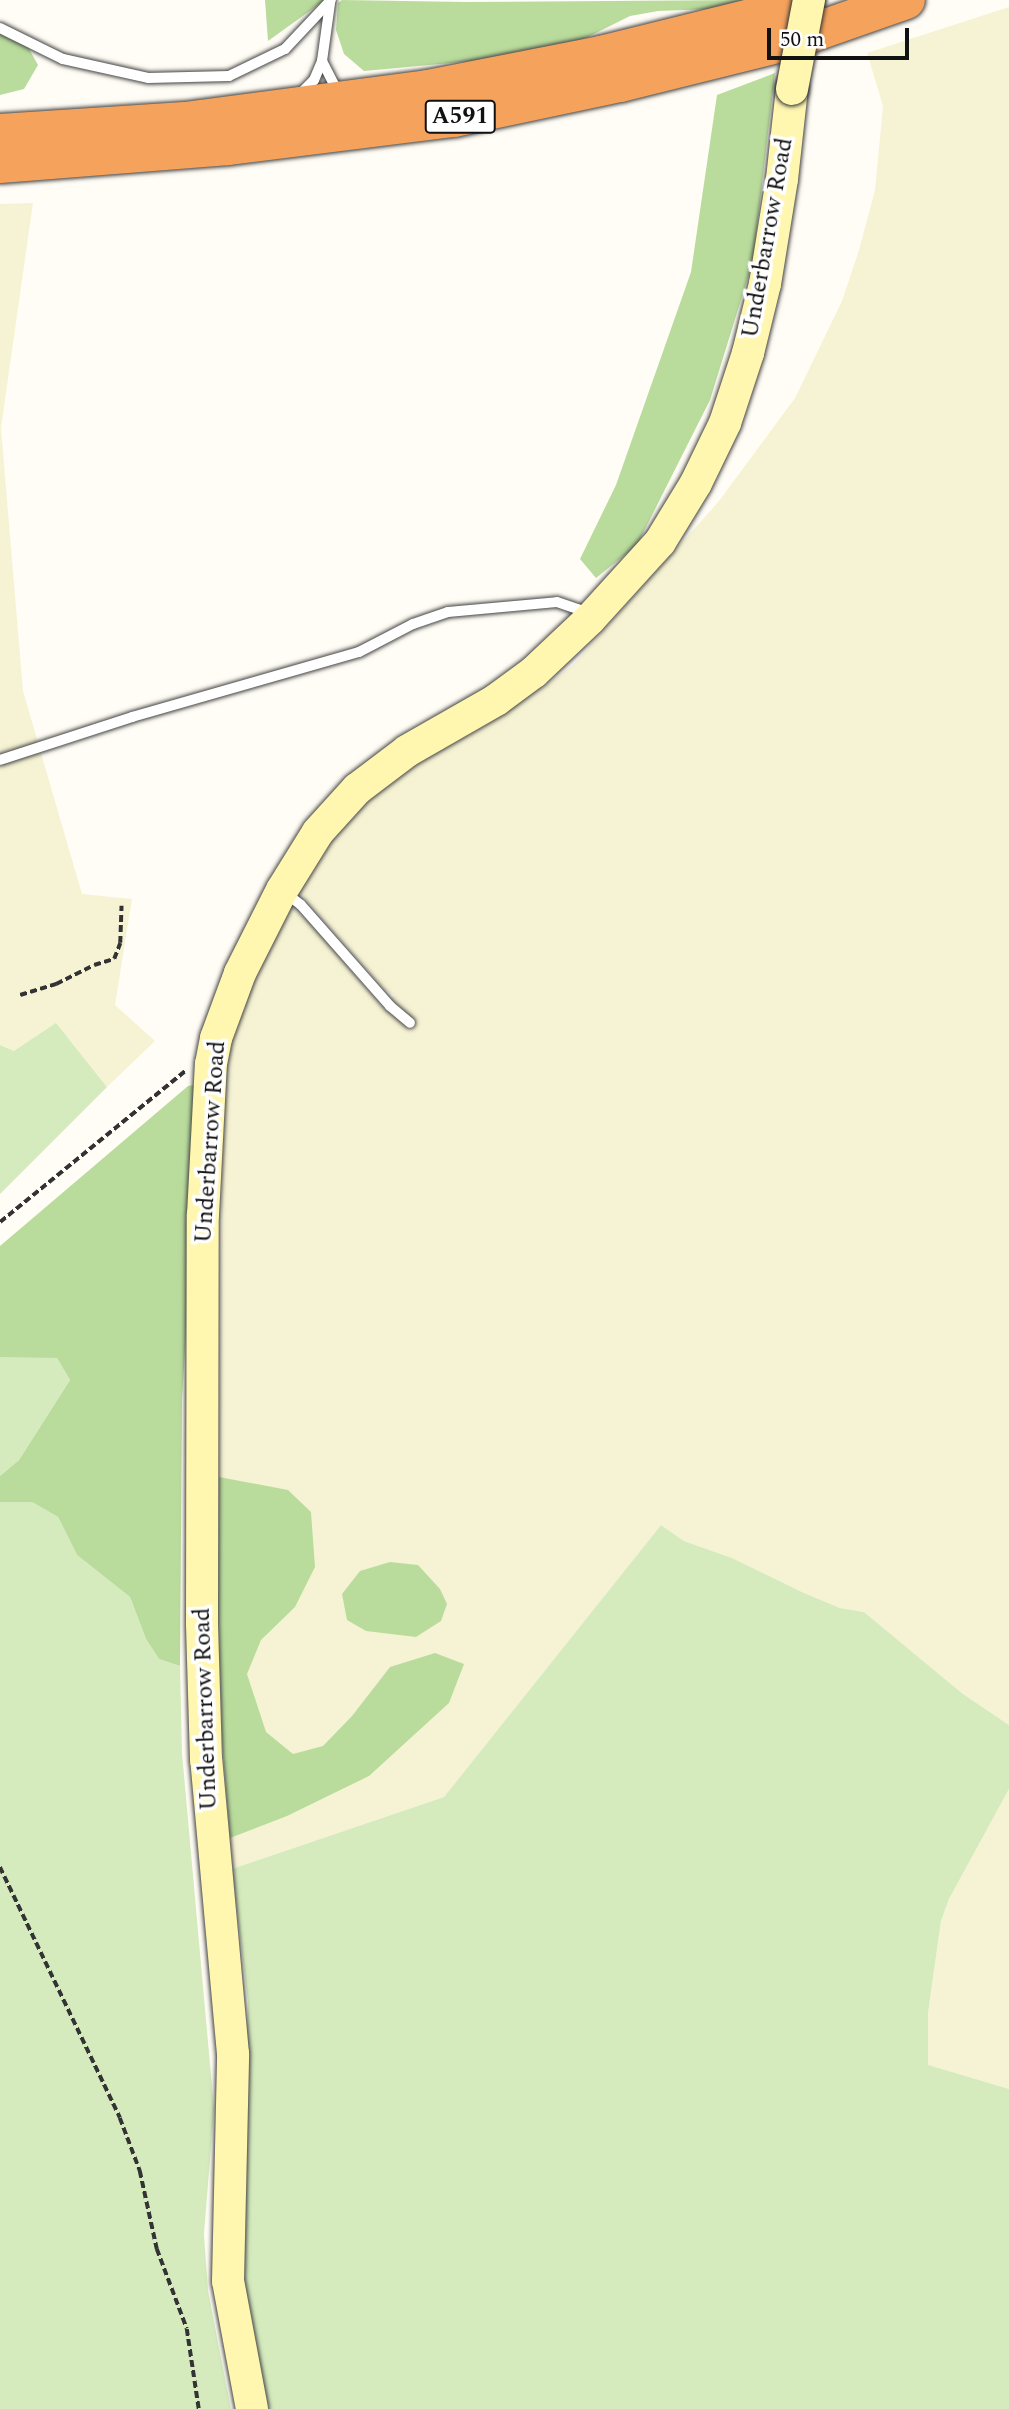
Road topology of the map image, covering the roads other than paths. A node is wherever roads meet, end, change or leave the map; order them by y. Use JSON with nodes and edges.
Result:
{"nodes":[{"id":1,"x":331,"y":0,"type":"edge"},
{"id":2,"x":807,"y":0,"type":"edge"},
{"id":3,"x":906,"y":0,"type":"edge"},
{"id":4,"x":0,"y":28,"type":"edge"},
{"id":5,"x":322,"y":61,"type":"junction"},
{"id":6,"x":358,"y":99,"type":"junction"},
{"id":7,"x":285,"y":109,"type":"junction"},
{"id":8,"x":0,"y":133,"type":"edge"},
{"id":9,"x":0,"y":164,"type":"edge"},
{"id":10,"x":590,"y":620,"type":"junction"},
{"id":11,"x":0,"y":760,"type":"edge"},
{"id":12,"x":282,"y":890,"type":"junction"},
{"id":13,"x":410,"y":1023,"type":"dead end"},
{"id":14,"x":252,"y":2409,"type":"edge"}],
"edges":[{"from":1,"to":4,"type":"lane"},
{"from":1,"to":5,"type":"lane"},
{"from":2,"to":6,"type":"highway","number":"A591"},
{"from":2,"to":10,"type":"street","name":"Underbarrow Road","bridge":true},
{"from":3,"to":9,"type":"highway","number":"A591"},
{"from":5,"to":6,"type":"lane"},
{"from":5,"to":7,"type":"lane"},
{"from":6,"to":7,"type":"highway","number":"A591"},
{"from":7,"to":8,"type":"highway","number":"A591"},
{"from":10,"to":11,"type":"lane"},
{"from":10,"to":12,"type":"street","name":"Underbarrow Road"},
{"from":12,"to":13,"type":"lane"},
{"from":12,"to":14,"type":"street","name":"Underbarrow Road"}]}
